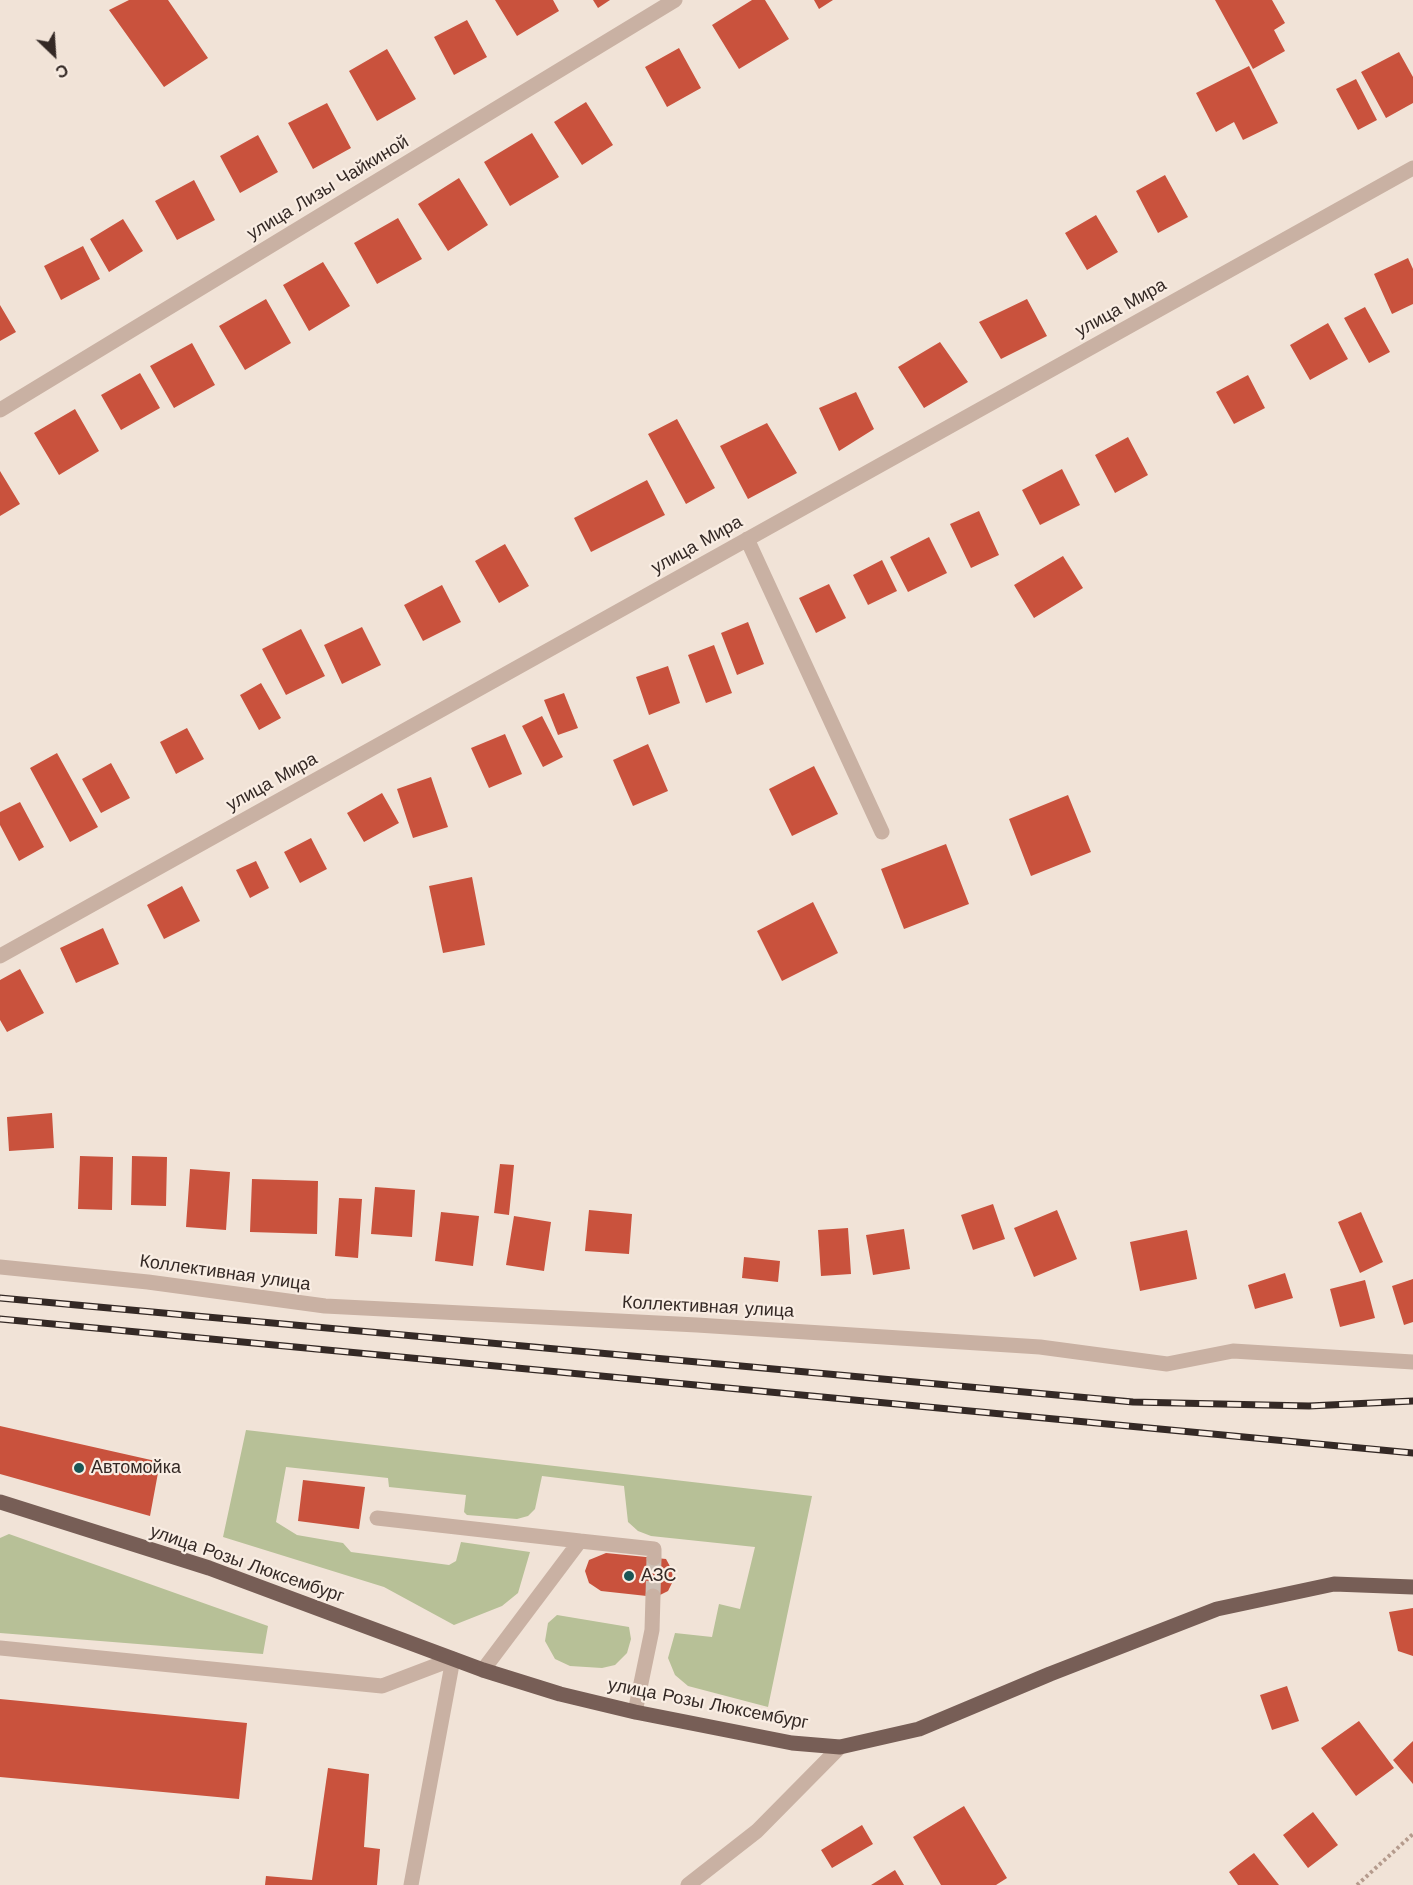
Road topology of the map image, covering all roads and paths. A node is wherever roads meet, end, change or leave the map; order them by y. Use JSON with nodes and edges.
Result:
{"nodes":[{"id":1,"x":675,"y":0,"type":"edge"},
{"id":2,"x":1413,"y":168,"type":"edge"},
{"id":3,"x":0,"y":410,"type":"edge"},
{"id":4,"x":747,"y":539,"type":"junction"},
{"id":5,"x":882,"y":832,"type":"dead end"},
{"id":6,"x":0,"y":956,"type":"edge"},
{"id":7,"x":0,"y":1267,"type":"edge"},
{"id":8,"x":1413,"y":1362,"type":"edge"},
{"id":9,"x":0,"y":1502,"type":"edge"},
{"id":10,"x":377,"y":1518,"type":"dead end"},
{"id":11,"x":580,"y":1541,"type":"junction"},
{"id":12,"x":654,"y":1558,"type":"dead end"},
{"id":13,"x":1413,"y":1587,"type":"edge"},
{"id":14,"x":653,"y":1596,"type":"tunnel mouth"},
{"id":15,"x":0,"y":1648,"type":"edge"},
{"id":16,"x":453,"y":1659,"type":"junction"},
{"id":17,"x":483,"y":1670,"type":"junction"},
{"id":18,"x":635,"y":1712,"type":"junction"},
{"id":19,"x":840,"y":1747,"type":"junction"},
{"id":20,"x":1413,"y":1834,"type":"edge"},
{"id":21,"x":411,"y":1885,"type":"edge"},
{"id":22,"x":688,"y":1885,"type":"edge"},
{"id":23,"x":1357,"y":1885,"type":"edge"}],
"edges":[{"from":1,"to":3,"type":"street","name":"улица Лизы Чайкиной"},
{"from":2,"to":4,"type":"street","name":"улица Мира"},
{"from":4,"to":5,"type":"street"},
{"from":4,"to":6,"type":"street","name":"улица Мира"},
{"from":7,"to":8,"type":"street","name":"Коллективная улица"},
{"from":9,"to":16,"type":"main road","name":"улица Розы Люксембург"},
{"from":10,"to":11,"type":"street"},
{"from":11,"to":12,"type":"street"},
{"from":11,"to":17,"type":"street"},
{"from":13,"to":19,"type":"main road","name":"улица Розы Люксембург"},
{"from":14,"to":18,"type":"street"},
{"from":15,"to":16,"type":"street"},
{"from":16,"to":17,"type":"main road","name":"улица Розы Люксембург"},
{"from":16,"to":21,"type":"street"},
{"from":17,"to":18,"type":"main road","name":"улица Розы Люксембург"},
{"from":18,"to":19,"type":"main road","name":"улица Розы Люксембург"},
{"from":19,"to":22,"type":"street"},
{"from":20,"to":23,"type":"path"}]}
